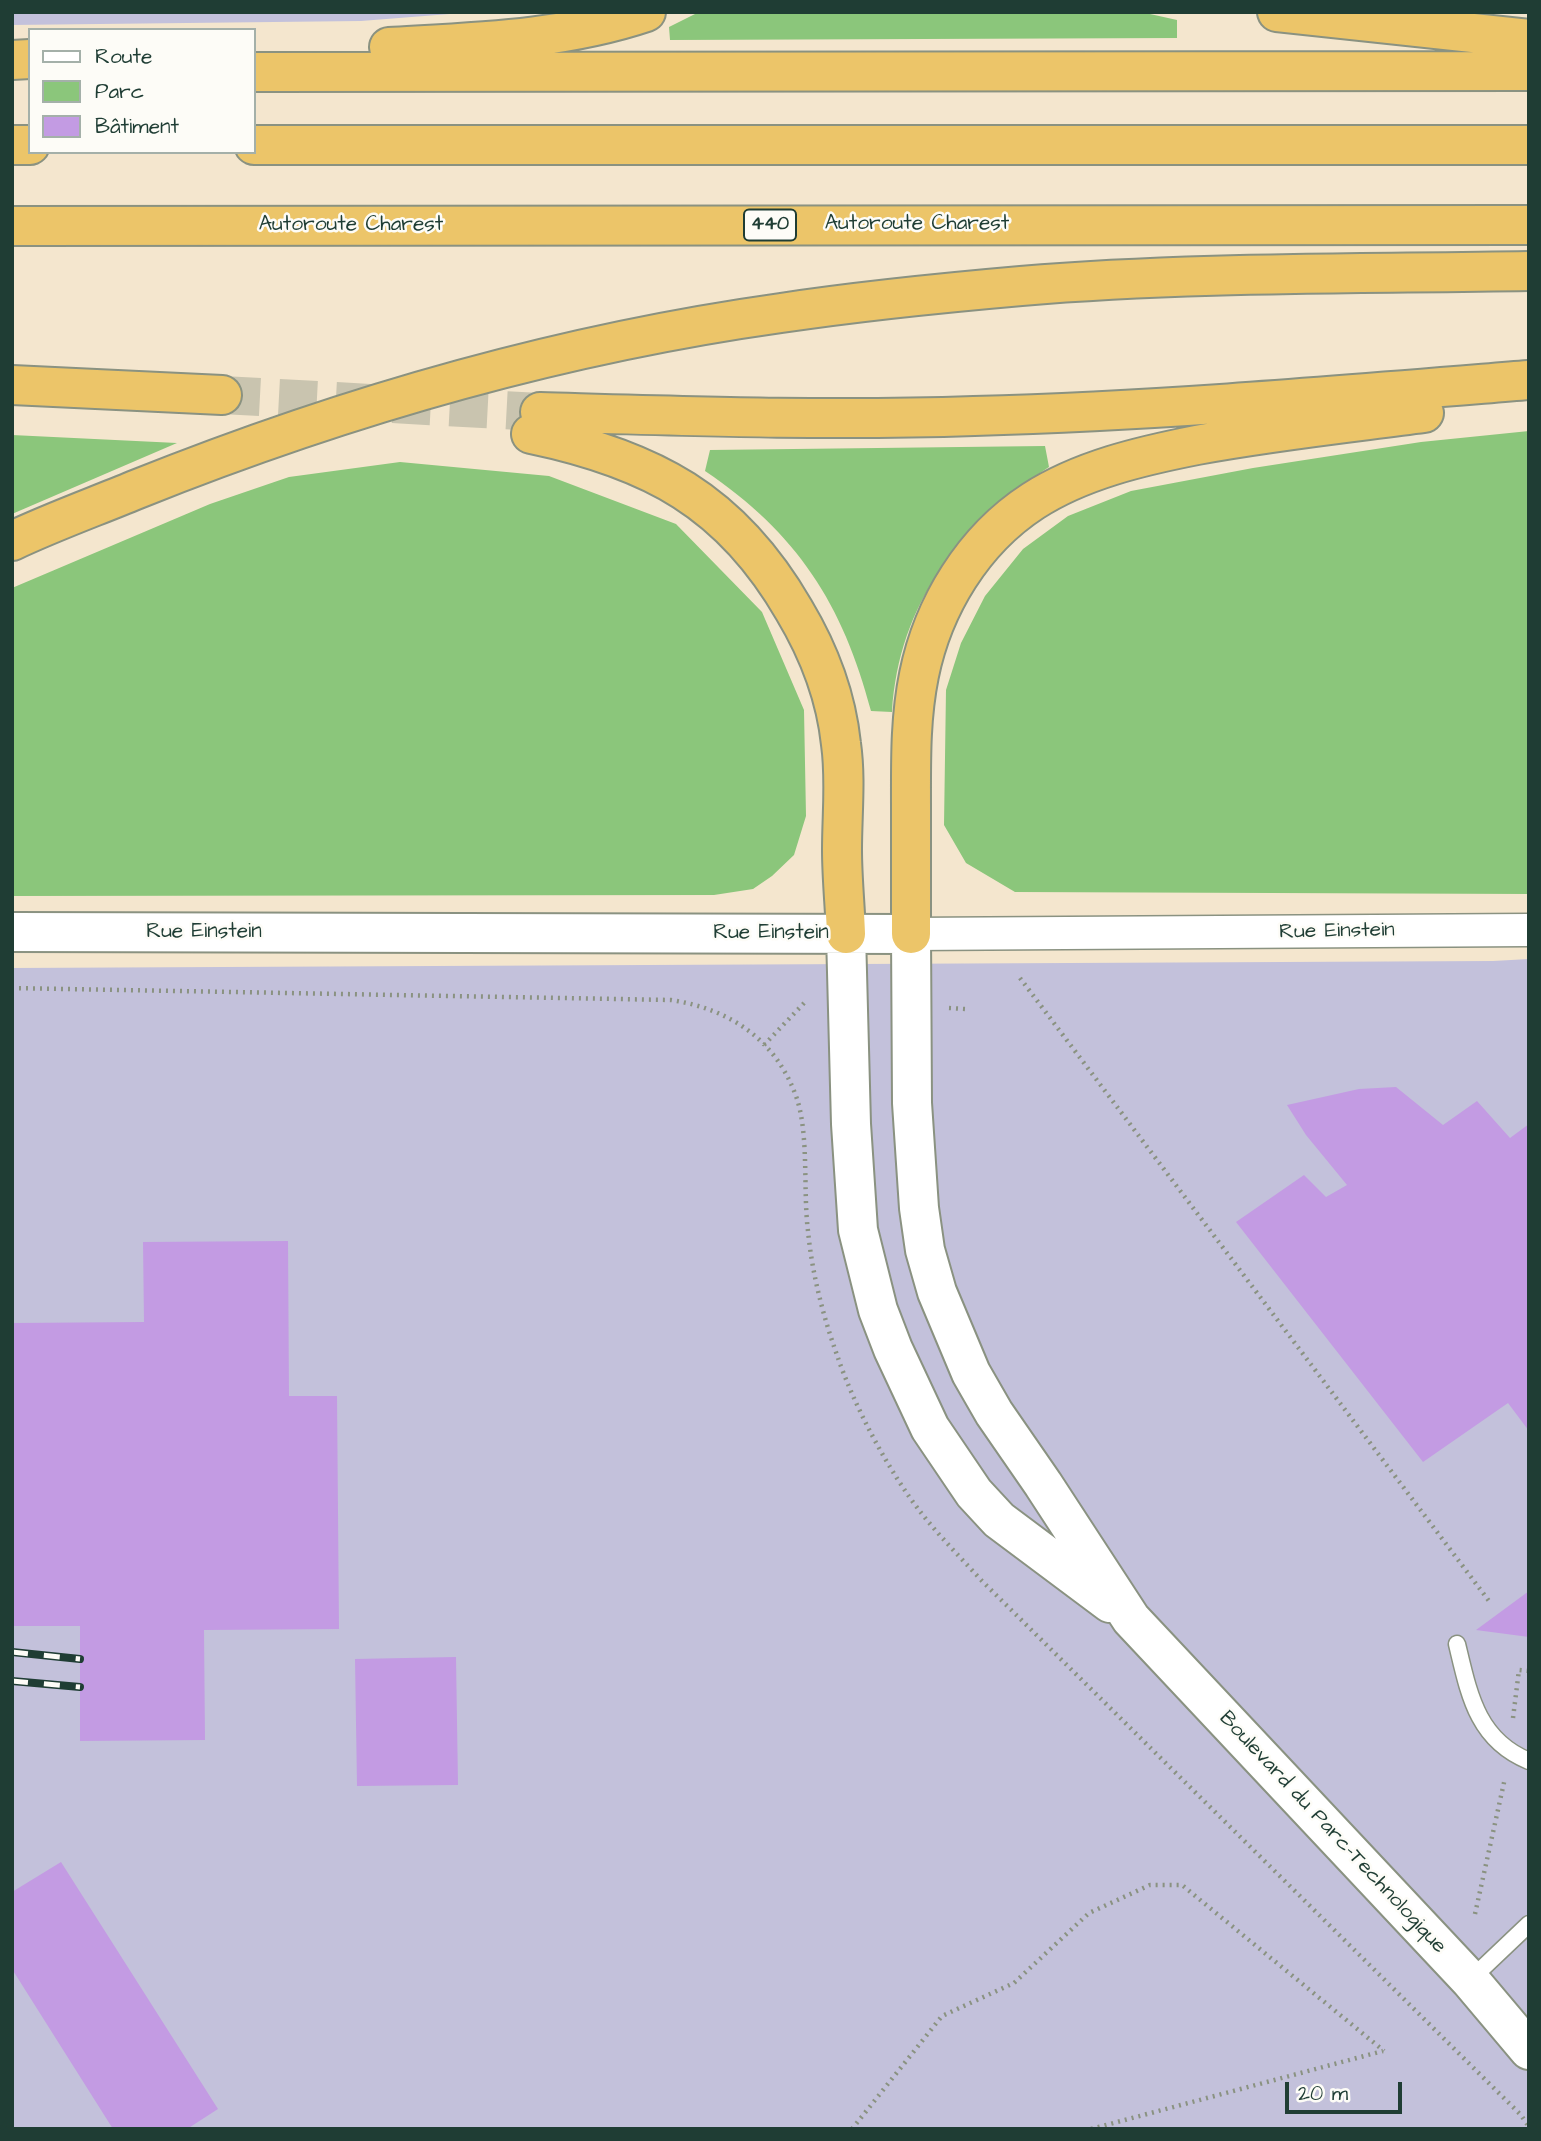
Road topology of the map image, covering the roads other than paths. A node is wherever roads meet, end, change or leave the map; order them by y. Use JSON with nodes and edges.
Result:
{"nodes":[{"id":1,"x":646,"y":12,"type":"edge"},
{"id":2,"x":1277,"y":12,"type":"edge"},
{"id":3,"x":1529,"y":38,"type":"edge"},
{"id":4,"x":256,"y":50,"type":"edge"},
{"id":5,"x":1529,"y":71,"type":"edge"},
{"id":6,"x":256,"y":72,"type":"edge"},
{"id":7,"x":256,"y":145,"type":"edge"},
{"id":8,"x":1529,"y":145,"type":"edge"},
{"id":9,"x":1529,"y":225,"type":"edge"},
{"id":10,"x":12,"y":226,"type":"edge"},
{"id":11,"x":1529,"y":271,"type":"edge"},
{"id":12,"x":1529,"y":380,"type":"edge"},
{"id":13,"x":12,"y":385,"type":"edge"},
{"id":14,"x":222,"y":395,"type":"tunnel mouth"},
{"id":15,"x":1529,"y":397,"type":"edge"},
{"id":16,"x":12,"y":541,"type":"edge"},
{"id":17,"x":1529,"y":930,"type":"edge"},
{"id":18,"x":12,"y":932,"type":"edge"},
{"id":19,"x":846,"y":934,"type":"junction"},
{"id":20,"x":911,"y":934,"type":"junction"},
{"id":21,"x":1131,"y":1619,"type":"junction"},
{"id":22,"x":1457,"y":1644,"type":"dead end"},
{"id":23,"x":1529,"y":1761,"type":"edge"},
{"id":24,"x":1529,"y":1924,"type":"edge"},
{"id":25,"x":1470,"y":1980,"type":"junction"},
{"id":26,"x":1529,"y":2050,"type":"edge"}],
"edges":[{"from":1,"to":4,"type":"highway"},
{"from":2,"to":3,"type":"highway"},
{"from":5,"to":6,"type":"highway"},
{"from":7,"to":8,"type":"highway"},
{"from":9,"to":10,"type":"highway","name":"Autoroute Charest","number":"440"},
{"from":11,"to":16,"type":"highway"},
{"from":12,"to":19,"type":"highway"},
{"from":13,"to":14,"type":"highway"},
{"from":15,"to":20,"type":"highway"},
{"from":17,"to":20,"type":"street","name":"Rue Einstein"},
{"from":18,"to":19,"type":"street","name":"Rue Einstein"},
{"from":19,"to":20,"type":"street","name":"Rue Einstein"},
{"from":19,"to":21,"type":"street","name":"Boulevard du Parc-Technologique"},
{"from":20,"to":21,"type":"street","name":"Boulevard du Parc-Technologique"},
{"from":21,"to":25,"type":"street","name":"Boulevard du Parc-Technologique"},
{"from":22,"to":23,"type":"lane"},
{"from":24,"to":25,"type":"lane"},
{"from":25,"to":26,"type":"street","name":"Boulevard du Parc-Technologique"}]}
